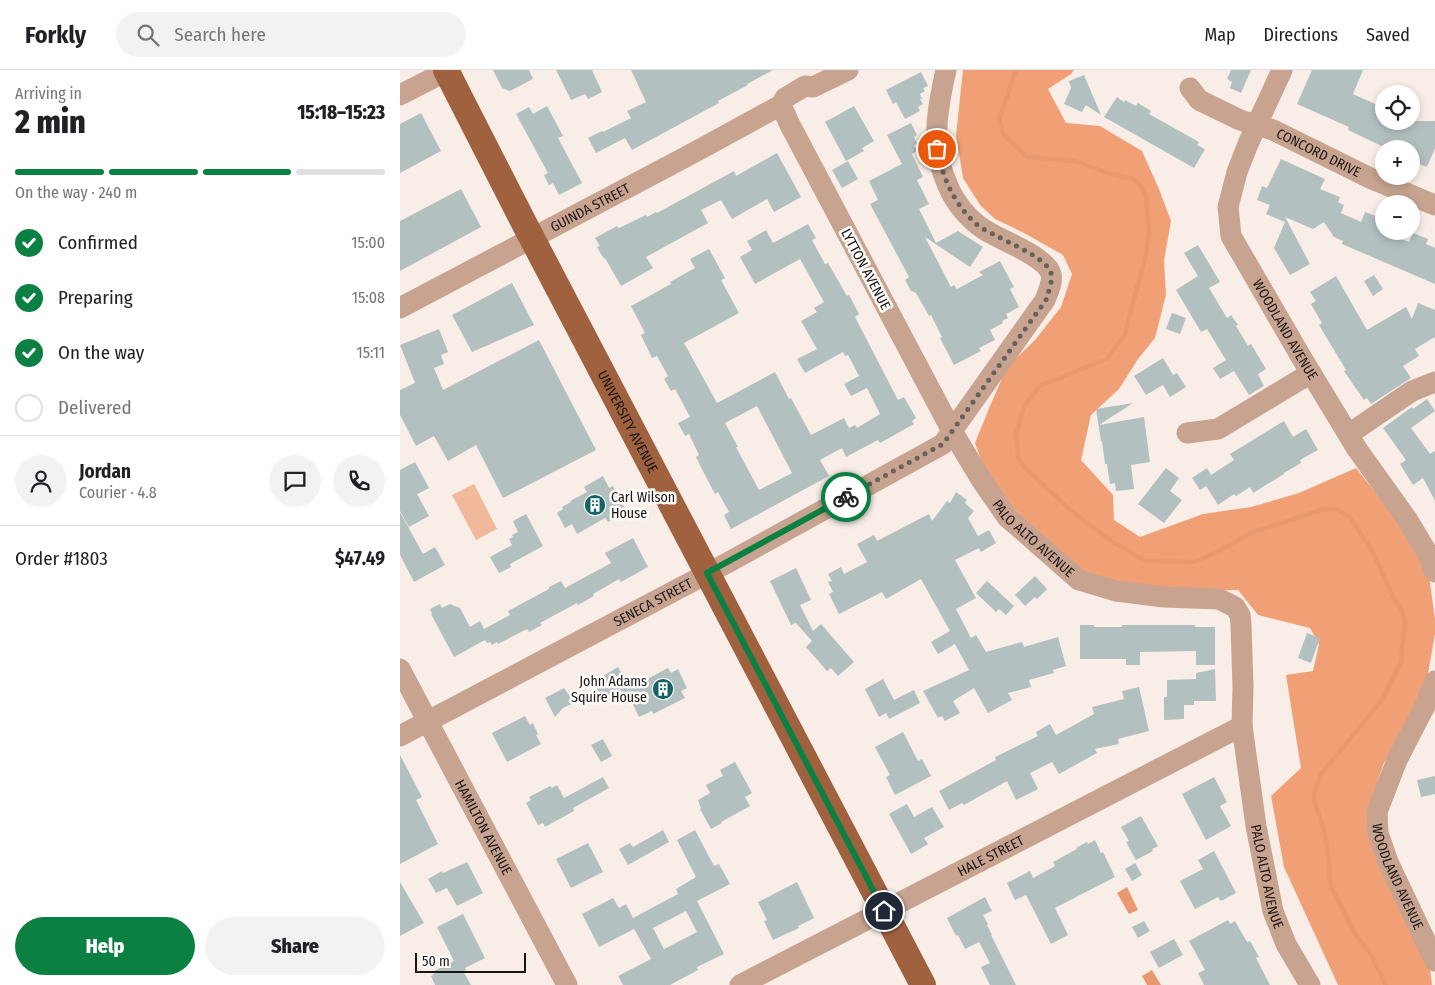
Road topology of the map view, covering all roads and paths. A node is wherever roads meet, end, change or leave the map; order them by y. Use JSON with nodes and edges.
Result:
{"nodes":[{"id":1,"x":448,"y":70,"type":"edge"},
{"id":2,"x":800,"y":70,"type":"edge"},
{"id":3,"x":848,"y":70,"type":"edge"},
{"id":4,"x":946,"y":70,"type":"edge"},
{"id":5,"x":1282,"y":70,"type":"edge"},
{"id":6,"x":813,"y":87,"type":"junction"},
{"id":7,"x":1190,"y":88,"type":"dead end"},
{"id":8,"x":400,"y":95,"type":"edge"},
{"id":9,"x":780,"y":105,"type":"junction"},
{"id":10,"x":1257,"y":125,"type":"junction"},
{"id":11,"x":1435,"y":205,"type":"edge"},
{"id":12,"x":532,"y":239,"type":"junction"},
{"id":13,"x":400,"y":308,"type":"edge"},
{"id":14,"x":1311,"y":373,"type":"junction"},
{"id":15,"x":1435,"y":382,"type":"edge"},
{"id":16,"x":952,"y":432,"type":"junction"},
{"id":17,"x":1187,"y":433,"type":"dead end"},
{"id":18,"x":1349,"y":434,"type":"junction"},
{"id":19,"x":1435,"y":572,"type":"edge"},
{"id":20,"x":707,"y":573,"type":"junction"},
{"id":21,"x":400,"y":669,"type":"edge"},
{"id":22,"x":1435,"y":682,"type":"edge"},
{"id":23,"x":428,"y":723,"type":"junction"},
{"id":24,"x":1242,"y":726,"type":"junction"},
{"id":25,"x":400,"y":736,"type":"edge"},
{"id":26,"x":884,"y":911,"type":"junction"},
{"id":27,"x":1435,"y":961,"type":"edge"},
{"id":28,"x":567,"y":985,"type":"edge"},
{"id":29,"x":740,"y":985,"type":"edge"},
{"id":30,"x":923,"y":985,"type":"edge"},
{"id":31,"x":1310,"y":985,"type":"edge"}],
"edges":[{"from":1,"to":8,"type":"street"},
{"from":1,"to":12,"type":"main road","name":"UNIVERSITY AVENUE"},
{"from":2,"to":6,"type":"street"},
{"from":3,"to":6,"type":"street","name":"GUINDA STREET"},
{"from":4,"to":16,"type":"street"},
{"from":5,"to":10,"type":"street","name":"WOODLAND AVENUE"},
{"from":6,"to":9,"type":"street","name":"GUINDA STREET"},
{"from":7,"to":10,"type":"street","name":"CONCORD DRIVE"},
{"from":9,"to":12,"type":"street","name":"GUINDA STREET"},
{"from":9,"to":16,"type":"street","name":"LYTTON AVENUE"},
{"from":10,"to":11,"type":"street","name":"CONCORD DRIVE"},
{"from":10,"to":14,"type":"street","name":"WOODLAND AVENUE"},
{"from":12,"to":13,"type":"street","name":"GUINDA STREET"},
{"from":12,"to":20,"type":"main road","name":"UNIVERSITY AVENUE"},
{"from":14,"to":17,"type":"street"},
{"from":14,"to":18,"type":"street","name":"WOODLAND AVENUE"},
{"from":15,"to":18,"type":"street"},
{"from":16,"to":20,"type":"street","name":"SENECA STREET"},
{"from":16,"to":24,"type":"street","name":"PALO ALTO AVENUE"},
{"from":18,"to":19,"type":"street","name":"WOODLAND AVENUE"},
{"from":20,"to":23,"type":"street","name":"SENECA STREET"},
{"from":20,"to":26,"type":"main road","name":"UNIVERSITY AVENUE"},
{"from":21,"to":23,"type":"street","name":"HAMILTON AVENUE"},
{"from":22,"to":27,"type":"street","name":"WOODLAND AVENUE"},
{"from":23,"to":25,"type":"street","name":"SENECA STREET"},
{"from":23,"to":28,"type":"street","name":"HAMILTON AVENUE"},
{"from":24,"to":26,"type":"street","name":"HALE STREET"},
{"from":24,"to":31,"type":"street","name":"PALO ALTO AVENUE"},
{"from":26,"to":29,"type":"street","name":"HALE STREET"},
{"from":26,"to":30,"type":"main road","name":"UNIVERSITY AVENUE"}]}
